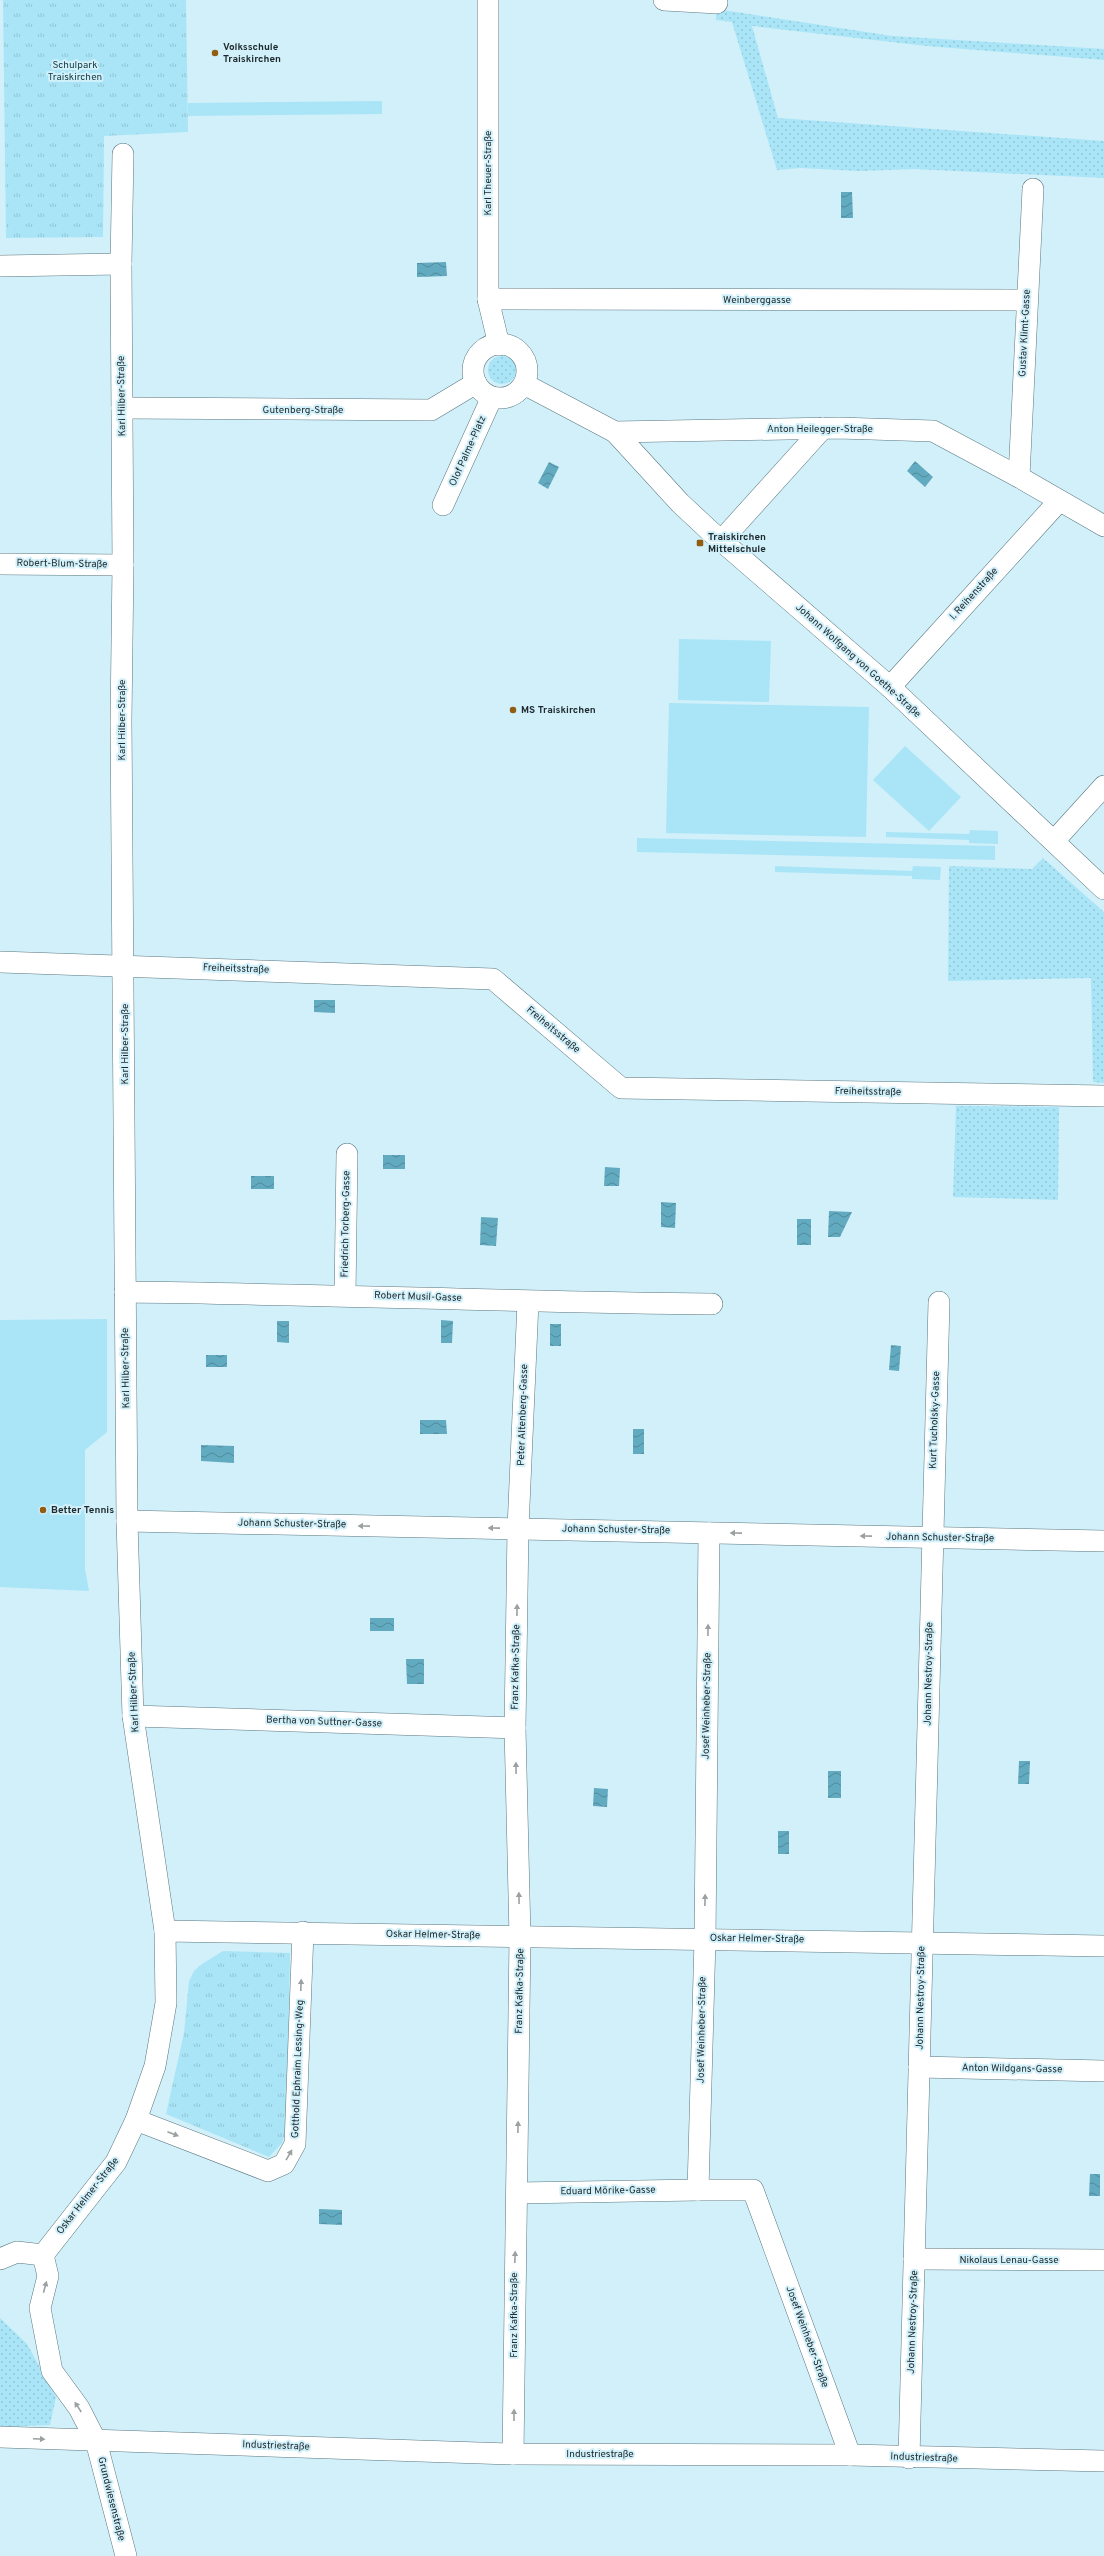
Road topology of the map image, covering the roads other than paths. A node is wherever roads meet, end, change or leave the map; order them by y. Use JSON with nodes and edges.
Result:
{"nodes":[{"id":1,"x":488,"y":0,"type":"edge"},
{"id":2,"x":664,"y":0,"type":"edge"},
{"id":3,"x":717,"y":2,"type":"dead end"},
{"id":4,"x":123,"y":154,"type":"dead end"},
{"id":5,"x":1033,"y":190,"type":"dead end"},
{"id":6,"x":120,"y":264,"type":"junction"},
{"id":7,"x":0,"y":266,"type":"edge"},
{"id":8,"x":488,"y":299,"type":"junction"},
{"id":9,"x":1026,"y":300,"type":"junction"},
{"id":10,"x":498,"y":345,"type":"junction"},
{"id":11,"x":476,"y":383,"type":"junction"},
{"id":12,"x":524,"y":384,"type":"junction"},
{"id":13,"x":492,"y":397,"type":"junction"},
{"id":14,"x":122,"y":408,"type":"junction"},
{"id":15,"x":823,"y":428,"type":"junction"},
{"id":16,"x":615,"y":432,"type":"junction"},
{"id":17,"x":1019,"y":477,"type":"junction"},
{"id":18,"x":1059,"y":501,"type":"junction"},
{"id":19,"x":443,"y":505,"type":"dead end"},
{"id":20,"x":1104,"y":526,"type":"edge"},
{"id":21,"x":721,"y":541,"type":"junction"},
{"id":22,"x":0,"y":564,"type":"edge"},
{"id":23,"x":123,"y":565,"type":"junction"},
{"id":24,"x":890,"y":687,"type":"junction"},
{"id":25,"x":1104,"y":786,"type":"edge"},
{"id":26,"x":1054,"y":841,"type":"junction"},
{"id":27,"x":1104,"y":890,"type":"edge"},
{"id":28,"x":0,"y":962,"type":"edge"},
{"id":29,"x":125,"y":965,"type":"junction"},
{"id":30,"x":1104,"y":1096,"type":"edge"},
{"id":31,"x":347,"y":1154,"type":"dead end"},
{"id":32,"x":125,"y":1292,"type":"junction"},
{"id":33,"x":346,"y":1295,"type":"junction"},
{"id":34,"x":528,"y":1302,"type":"junction"},
{"id":35,"x":939,"y":1302,"type":"dead end"},
{"id":36,"x":712,"y":1304,"type":"dead end"},
{"id":37,"x":127,"y":1521,"type":"junction"},
{"id":38,"x":518,"y":1528,"type":"junction"},
{"id":39,"x":708,"y":1532,"type":"junction"},
{"id":40,"x":933,"y":1538,"type":"junction"},
{"id":41,"x":1104,"y":1540,"type":"edge"},
{"id":42,"x":133,"y":1716,"type":"junction"},
{"id":43,"x":515,"y":1728,"type":"junction"},
{"id":44,"x":166,"y":1931,"type":"junction"},
{"id":45,"x":302,"y":1932,"type":"junction"},
{"id":46,"x":520,"y":1937,"type":"junction"},
{"id":47,"x":705,"y":1939,"type":"junction"},
{"id":48,"x":922,"y":1941,"type":"junction"},
{"id":49,"x":1104,"y":1946,"type":"edge"},
{"id":50,"x":919,"y":2067,"type":"junction"},
{"id":51,"x":1104,"y":2071,"type":"edge"},
{"id":52,"x":136,"y":2120,"type":"junction"},
{"id":53,"x":698,"y":2190,"type":"junction"},
{"id":54,"x":517,"y":2193,"type":"junction"},
{"id":55,"x":43,"y":2255,"type":"junction"},
{"id":56,"x":0,"y":2259,"type":"edge"},
{"id":57,"x":914,"y":2259,"type":"junction"},
{"id":58,"x":1104,"y":2260,"type":"edge"},
{"id":59,"x":0,"y":2437,"type":"edge"},
{"id":60,"x":96,"y":2441,"type":"junction"},
{"id":61,"x":514,"y":2454,"type":"junction"},
{"id":62,"x":850,"y":2455,"type":"junction"},
{"id":63,"x":909,"y":2458,"type":"junction"},
{"id":64,"x":1104,"y":2462,"type":"edge"},
{"id":65,"x":126,"y":2556,"type":"edge"}],
"edges":[{"from":1,"to":8,"type":"street","name":"Karl Theuer-Straße"},
{"from":2,"to":3,"type":"street"},
{"from":4,"to":6,"type":"street","name":"Karl Hilber-Straße"},
{"from":5,"to":9,"type":"street","name":"Gustav Klimt-Gasse"},
{"from":6,"to":7,"type":"street"},
{"from":6,"to":14,"type":"street","name":"Karl Hilber-Straße"},
{"from":8,"to":9,"type":"street","name":"Weinberggasse"},
{"from":8,"to":10,"type":"street","name":"Karl Theuer-Straße"},
{"from":9,"to":17,"type":"street","name":"Gustav Klimt-Gasse"},
{"from":10,"to":11,"type":"street"},
{"from":10,"to":12,"type":"street"},
{"from":11,"to":13,"type":"street"},
{"from":11,"to":14,"type":"street","name":"Gutenberg-Straße"},
{"from":12,"to":13,"type":"street"},
{"from":12,"to":16,"type":"street","name":"Anton Heilegger-Straße"},
{"from":13,"to":19,"type":"street","name":"Olof Palme-Platz"},
{"from":14,"to":23,"type":"street","name":"Karl Hilber-Straße"},
{"from":15,"to":16,"type":"street","name":"Anton Heilegger-Straße"},
{"from":15,"to":17,"type":"street","name":"Anton Heilegger-Straße"},
{"from":15,"to":21,"type":"street"},
{"from":16,"to":21,"type":"street","name":"Johann Wolfgang von Goethe-Straße"},
{"from":17,"to":18,"type":"street","name":"Anton Heilegger-Straße"},
{"from":18,"to":20,"type":"street","name":"Anton Heilegger-Straße"},
{"from":18,"to":24,"type":"street","name":"I. Reihenstraße"},
{"from":21,"to":24,"type":"street","name":"Johann Wolfgang von Goethe-Straße"},
{"from":22,"to":23,"type":"street","name":"Robert-Blum-Straße"},
{"from":23,"to":29,"type":"street","name":"Karl Hilber-Straße"},
{"from":24,"to":26,"type":"street","name":"Johann Wolfgang von Goethe-Straße"},
{"from":25,"to":26,"type":"street"},
{"from":26,"to":27,"type":"street","name":"Johann Wolfgang von Goethe-Straße"},
{"from":28,"to":29,"type":"street","name":"Freiheitsstraße"},
{"from":29,"to":30,"type":"street","name":"Freiheitsstraße"},
{"from":29,"to":32,"type":"street","name":"Karl Hilber-Straße"},
{"from":31,"to":33,"type":"street","name":"Friedrich Torberg-Gasse"},
{"from":32,"to":33,"type":"street","name":"Robert Musil-Gasse"},
{"from":32,"to":37,"type":"street","name":"Karl Hilber-Straße"},
{"from":33,"to":34,"type":"street","name":"Robert Musil-Gasse"},
{"from":34,"to":36,"type":"street","name":"Robert Musil-Gasse"},
{"from":34,"to":38,"type":"street","name":"Peter Altenberg-Gasse"},
{"from":35,"to":40,"type":"street","name":"Kurt Tucholsky-Gasse"},
{"from":38,"to":37,"type":"street","name":"Johann Schuster-Straße","one_way":true},
{"from":37,"to":42,"type":"street","name":"Karl Hilber-Straße"},
{"from":38,"to":39,"type":"street","name":"Johann Schuster-Straße"},
{"from":43,"to":38,"type":"street","name":"Franz Kafka-Straße","one_way":true},
{"from":40,"to":39,"type":"street","name":"Johann Schuster-Straße","one_way":true},
{"from":47,"to":39,"type":"street","name":"Josef Weinheber-Straße","one_way":true},
{"from":40,"to":41,"type":"street","name":"Johann Schuster-Straße"},
{"from":40,"to":48,"type":"street","name":"Johann Nestroy-Straße"},
{"from":42,"to":43,"type":"street","name":"Bertha von Suttner-Gasse"},
{"from":42,"to":44,"type":"street","name":"Karl Hilber-Straße"},
{"from":46,"to":43,"type":"street","name":"Franz Kafka-Straße","one_way":true},
{"from":44,"to":45,"type":"street","name":"Oskar Helmer-Straße"},
{"from":44,"to":52,"type":"street","name":"Oskar Helmer-Straße"},
{"from":45,"to":46,"type":"street","name":"Oskar Helmer-Straße"},
{"from":52,"to":45,"type":"street","name":"Gotthold Ephraim Lessing-Weg","one_way":true},
{"from":46,"to":47,"type":"street","name":"Oskar Helmer-Straße"},
{"from":54,"to":46,"type":"street","name":"Franz Kafka-Straße","one_way":true},
{"from":47,"to":48,"type":"street","name":"Oskar Helmer-Straße"},
{"from":47,"to":53,"type":"street","name":"Josef Weinheber-Straße"},
{"from":48,"to":49,"type":"street","name":"Oskar Helmer-Straße"},
{"from":48,"to":50,"type":"street","name":"Johann Nestroy-Straße"},
{"from":50,"to":51,"type":"street","name":"Anton Wildgans-Gasse"},
{"from":50,"to":57,"type":"street","name":"Johann Nestroy-Straße"},
{"from":52,"to":55,"type":"street","name":"Oskar Helmer-Straße"},
{"from":53,"to":54,"type":"street","name":"Eduard Mörike-Gasse"},
{"from":53,"to":62,"type":"street","name":"Josef Weinheber-Straße"},
{"from":61,"to":54,"type":"street","name":"Franz Kafka-Straße","one_way":true},
{"from":55,"to":56,"type":"street"},
{"from":60,"to":55,"type":"street","one_way":true},
{"from":57,"to":58,"type":"street","name":"Nikolaus Lenau-Gasse"},
{"from":57,"to":63,"type":"street","name":"Johann Nestroy-Straße"},
{"from":59,"to":60,"type":"street","name":"Industriestraße","one_way":true},
{"from":60,"to":61,"type":"street","name":"Industriestraße"},
{"from":60,"to":65,"type":"street","name":"Grundwiesenstraße"},
{"from":61,"to":62,"type":"street","name":"Industriestraße"},
{"from":62,"to":63,"type":"street","name":"Industriestraße"},
{"from":63,"to":64,"type":"street","name":"Industriestraße"}]}
